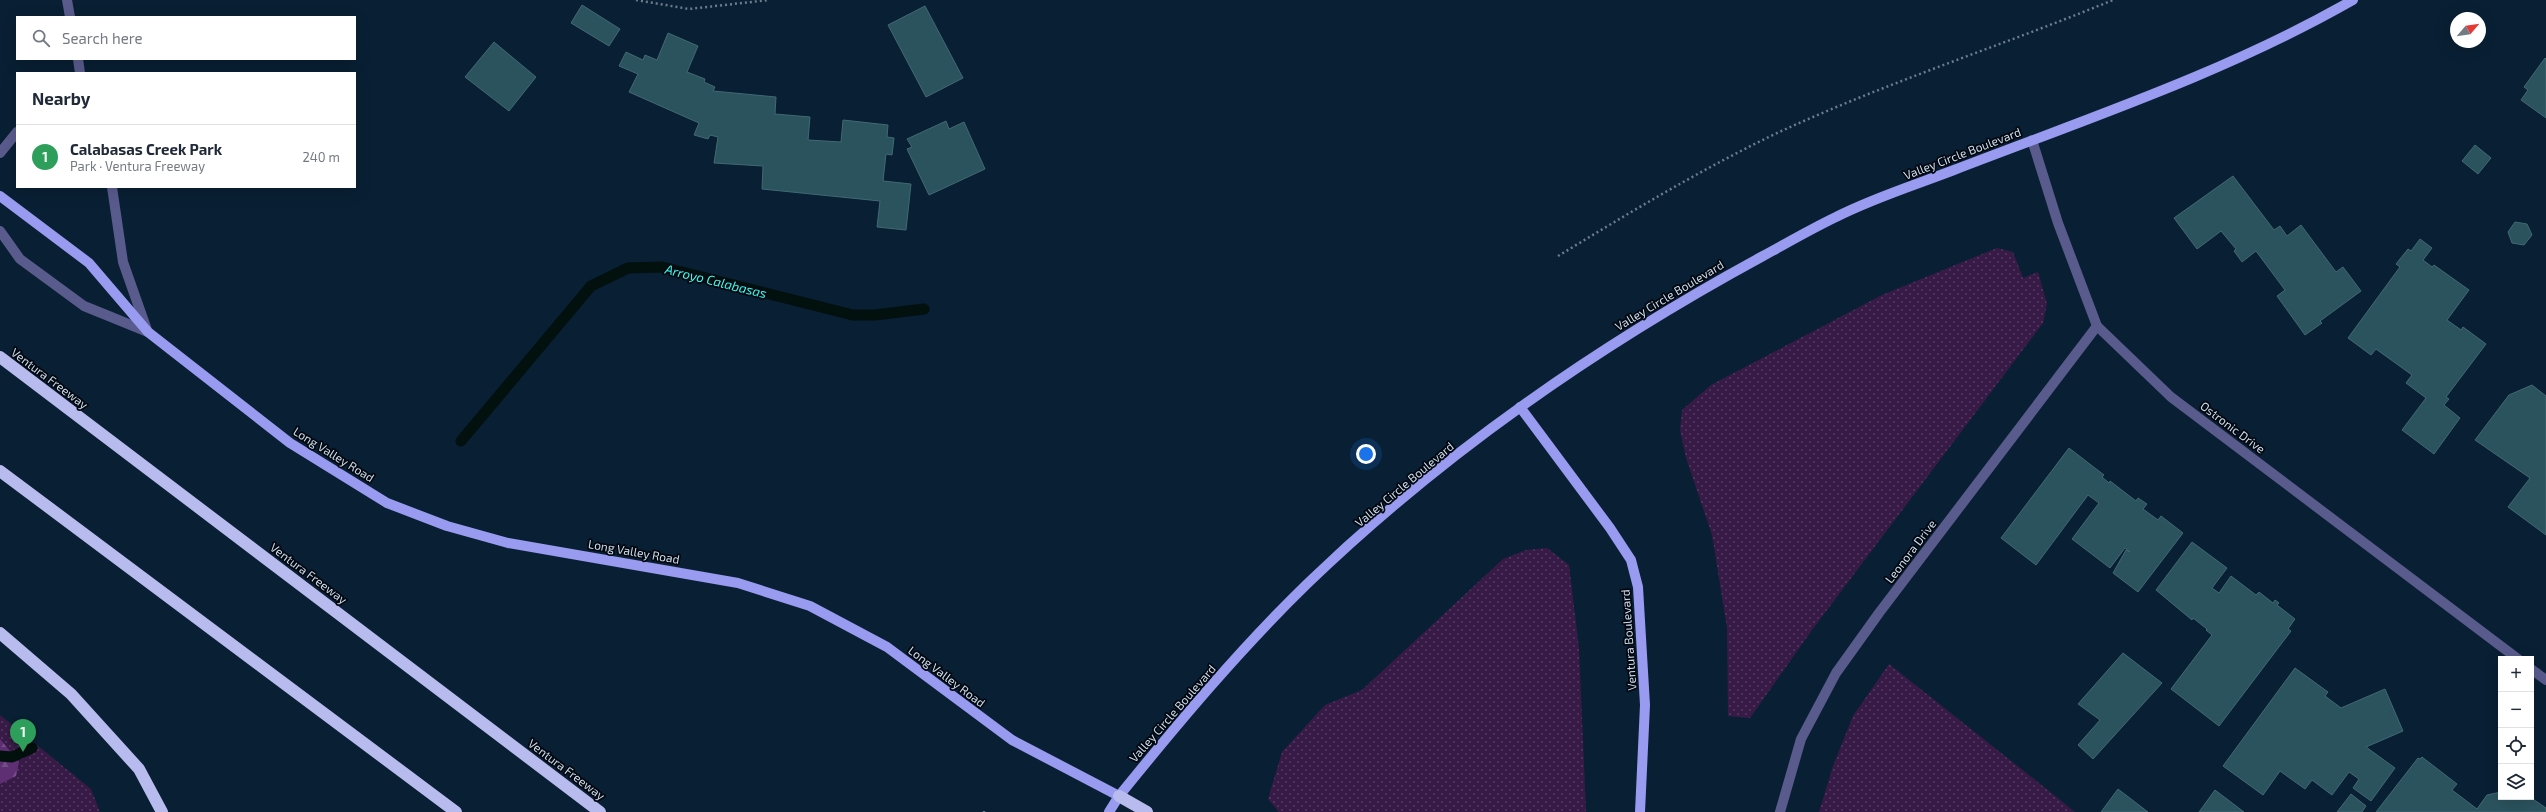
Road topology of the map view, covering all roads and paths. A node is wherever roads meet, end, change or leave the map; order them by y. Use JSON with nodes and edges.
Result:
{"nodes":[{"id":1,"x":67,"y":0,"type":"edge"},
{"id":2,"x":636,"y":0,"type":"edge"},
{"id":3,"x":769,"y":0,"type":"edge"},
{"id":4,"x":2113,"y":0,"type":"edge"},
{"id":5,"x":2353,"y":0,"type":"edge"},
{"id":6,"x":70,"y":16,"type":"edge"},
{"id":7,"x":78,"y":60,"type":"edge"},
{"id":8,"x":80,"y":72,"type":"edge"},
{"id":9,"x":16,"y":133,"type":"edge"},
{"id":10,"x":2032,"y":140,"type":"junction"},
{"id":11,"x":0,"y":153,"type":"edge"},
{"id":12,"x":112,"y":188,"type":"edge"},
{"id":13,"x":0,"y":196,"type":"edge"},
{"id":14,"x":0,"y":231,"type":"edge"},
{"id":15,"x":1558,"y":256,"type":"dead end"},
{"id":16,"x":2098,"y":326,"type":"junction"},
{"id":17,"x":148,"y":332,"type":"junction"},
{"id":18,"x":0,"y":357,"type":"edge"},
{"id":19,"x":1520,"y":408,"type":"junction"},
{"id":20,"x":0,"y":470,"type":"edge"},
{"id":21,"x":0,"y":633,"type":"edge"},
{"id":22,"x":2514,"y":656,"type":"edge"},
{"id":23,"x":2534,"y":671,"type":"edge"},
{"id":24,"x":2546,"y":680,"type":"edge"},
{"id":25,"x":1120,"y":796,"type":"junction"},
{"id":26,"x":162,"y":812,"type":"edge"},
{"id":27,"x":456,"y":812,"type":"edge"},
{"id":28,"x":600,"y":812,"type":"edge"},
{"id":29,"x":1109,"y":812,"type":"edge"},
{"id":30,"x":1147,"y":812,"type":"edge"},
{"id":31,"x":1640,"y":812,"type":"edge"},
{"id":32,"x":1780,"y":812,"type":"edge"}],
"edges":[{"from":1,"to":6,"type":"street"},
{"from":2,"to":3,"type":"path"},
{"from":4,"to":15,"type":"path"},
{"from":5,"to":10,"type":"main road","name":"Valley Circle Boulevard"},
{"from":7,"to":8,"type":"street"},
{"from":9,"to":11,"type":"street"},
{"from":10,"to":16,"type":"street","name":"Ostronic Drive"},
{"from":10,"to":19,"type":"main road","name":"Valley Circle Boulevard"},
{"from":12,"to":17,"type":"street"},
{"from":13,"to":17,"type":"main road"},
{"from":14,"to":17,"type":"street","name":"Long Valley Road"},
{"from":16,"to":22,"type":"street","name":"Ostronic Drive"},
{"from":16,"to":32,"type":"street","name":"Leonora Drive"},
{"from":17,"to":25,"type":"main road","name":"Long Valley Road"},
{"from":18,"to":28,"type":"highway","name":"Ventura Freeway"},
{"from":19,"to":25,"type":"main road","name":"Valley Circle Boulevard"},
{"from":19,"to":31,"type":"main road","name":"Ventura Boulevard"},
{"from":20,"to":27,"type":"highway"},
{"from":21,"to":26,"type":"highway"},
{"from":23,"to":24,"type":"street"},
{"from":25,"to":29,"type":"main road","name":"Valley Circle Boulevard"},
{"from":25,"to":30,"type":"highway"}]}
